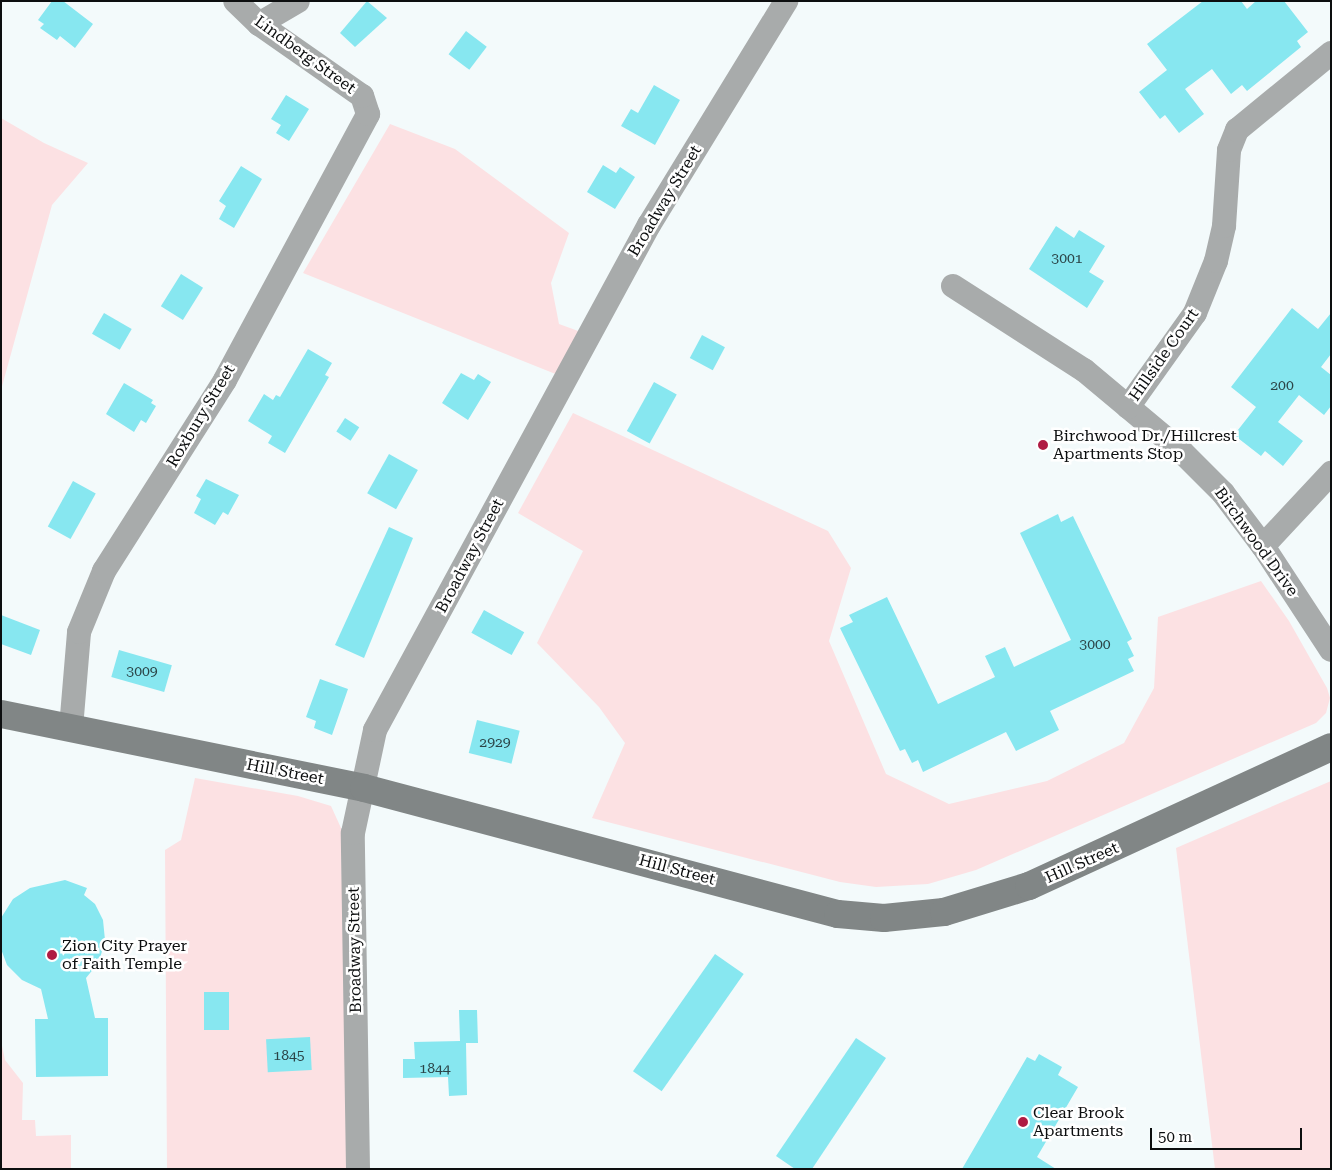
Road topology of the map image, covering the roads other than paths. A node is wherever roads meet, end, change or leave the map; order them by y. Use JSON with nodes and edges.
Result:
{"nodes":[{"id":1,"x":235,"y":1,"type":"edge"},
{"id":2,"x":298,"y":1,"type":"edge"},
{"id":3,"x":786,"y":1,"type":"edge"},
{"id":4,"x":260,"y":24,"type":"junction"},
{"id":5,"x":1331,"y":53,"type":"edge"},
{"id":6,"x":368,"y":114,"type":"joint"},
{"id":7,"x":952,"y":286,"type":"dead end"},
{"id":8,"x":1128,"y":407,"type":"junction"},
{"id":9,"x":1331,"y":473,"type":"edge"},
{"id":10,"x":1263,"y":546,"type":"junction"},
{"id":11,"x":1331,"y":650,"type":"edge"},
{"id":12,"x":1,"y":714,"type":"edge"},
{"id":13,"x":71,"y":728,"type":"junction"},
{"id":14,"x":1331,"y":747,"type":"edge"},
{"id":15,"x":364,"y":788,"type":"junction"},
{"id":16,"x":358,"y":1169,"type":"edge"}],
"edges":[{"from":1,"to":4,"type":"street","name":"Lindberg Street"},
{"from":2,"to":4,"type":"street"},
{"from":3,"to":15,"type":"street","name":"Broadway Street"},
{"from":4,"to":6,"type":"street","name":"Lindberg Street"},
{"from":5,"to":8,"type":"street","name":"Hillside Court"},
{"from":6,"to":13,"type":"street","name":"Roxbury Street"},
{"from":7,"to":8,"type":"street","name":"Birchwood Drive"},
{"from":8,"to":10,"type":"street","name":"Birchwood Drive"},
{"from":9,"to":10,"type":"street"},
{"from":10,"to":11,"type":"street","name":"Birchwood Drive"},
{"from":12,"to":13,"type":"street","name":"Hill Street"},
{"from":13,"to":15,"type":"street","name":"Hill Street"},
{"from":14,"to":15,"type":"street","name":"Hill Street"},
{"from":15,"to":16,"type":"street","name":"Broadway Street"}]}
